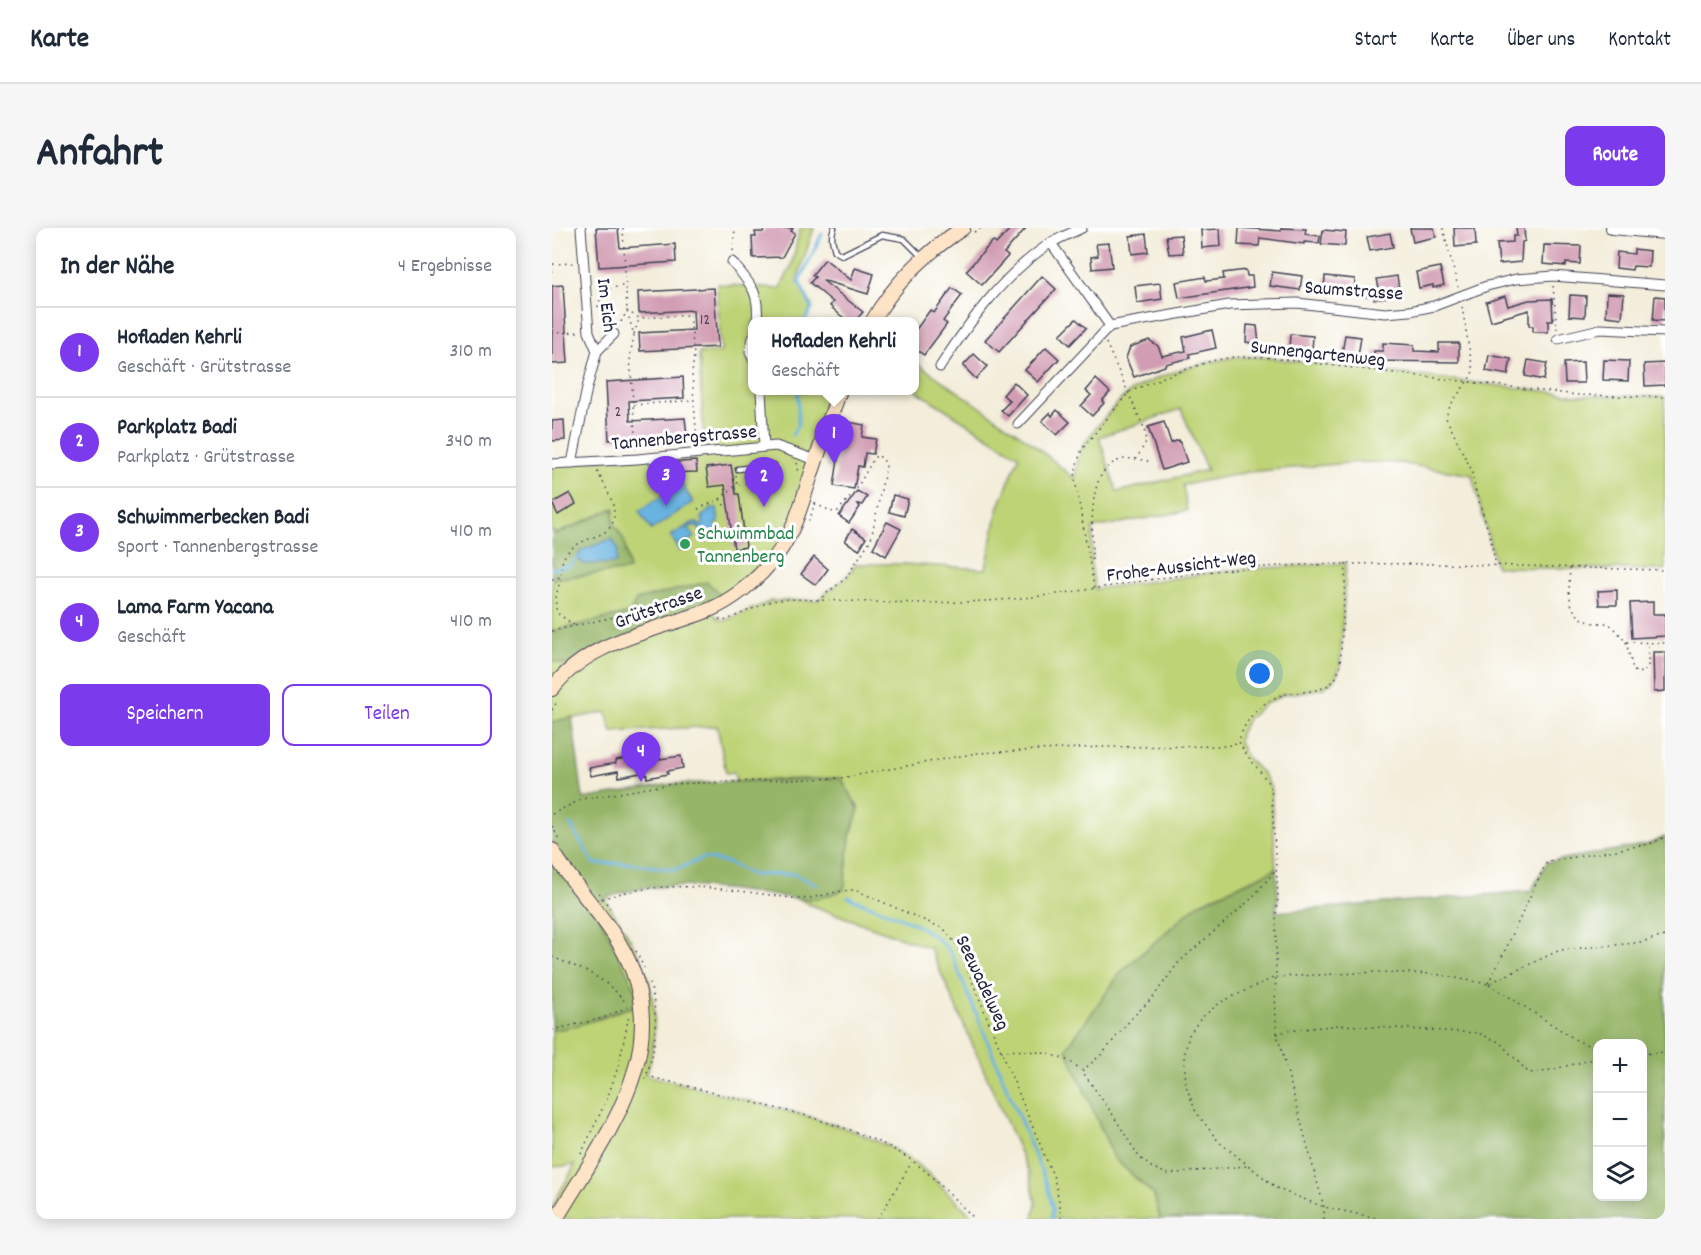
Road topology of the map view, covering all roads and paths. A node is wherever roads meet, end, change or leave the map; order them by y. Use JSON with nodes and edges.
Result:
{"nodes":[{"id":1,"x":581,"y":228,"type":"edge"},
{"id":2,"x":623,"y":228,"type":"edge"},
{"id":3,"x":735,"y":228,"type":"edge"},
{"id":4,"x":834,"y":228,"type":"edge"},
{"id":5,"x":981,"y":228,"type":"edge"},
{"id":6,"x":1082,"y":228,"type":"edge"},
{"id":7,"x":1443,"y":228,"type":"edge"},
{"id":8,"x":1612,"y":228,"type":"edge"},
{"id":9,"x":1617,"y":228,"type":"edge"},
{"id":10,"x":968,"y":230,"type":"edge"},
{"id":11,"x":1665,"y":234,"type":"edge"},
{"id":12,"x":1051,"y":243,"type":"junction"},
{"id":13,"x":924,"y":258,"type":"junction"},
{"id":14,"x":585,"y":262,"type":"junction"},
{"id":15,"x":732,"y":262,"type":"joint"},
{"id":16,"x":553,"y":264,"type":"edge"},
{"id":17,"x":552,"y":273,"type":"edge"},
{"id":18,"x":1552,"y":276,"type":"junction"},
{"id":19,"x":626,"y":285,"type":"junction"},
{"id":20,"x":1665,"y":285,"type":"edge"},
{"id":21,"x":1460,"y":296,"type":"junction"},
{"id":22,"x":598,"y":310,"type":"dead end"},
{"id":23,"x":627,"y":311,"type":"junction"},
{"id":24,"x":757,"y":317,"type":"edge"},
{"id":25,"x":875,"y":317,"type":"edge"},
{"id":26,"x":639,"y":318,"type":"junction"},
{"id":27,"x":1110,"y":326,"type":"junction"},
{"id":28,"x":589,"y":332,"type":"junction"},
{"id":29,"x":1665,"y":332,"type":"edge"},
{"id":30,"x":552,"y":333,"type":"edge"},
{"id":31,"x":614,"y":334,"type":"joint"},
{"id":32,"x":1102,"y":334,"type":"junction"},
{"id":33,"x":634,"y":335,"type":"junction"},
{"id":34,"x":1558,"y":339,"type":"joint"},
{"id":35,"x":597,"y":351,"type":"junction"},
{"id":36,"x":940,"y":367,"type":"dead end"},
{"id":37,"x":1466,"y":383,"type":"junction"},
{"id":38,"x":1129,"y":392,"type":"junction"},
{"id":39,"x":761,"y":395,"type":"edge"},
{"id":40,"x":838,"y":395,"type":"edge"},
{"id":41,"x":1665,"y":398,"type":"edge"},
{"id":42,"x":694,"y":400,"type":"junction"},
{"id":43,"x":633,"y":405,"type":"junction"},
{"id":44,"x":1018,"y":424,"type":"dead end"},
{"id":45,"x":764,"y":447,"type":"junction"},
{"id":46,"x":698,"y":452,"type":"junction"},
{"id":47,"x":1137,"y":458,"type":"junction"},
{"id":48,"x":637,"y":459,"type":"junction"},
{"id":49,"x":816,"y":460,"type":"junction"},
{"id":50,"x":592,"y":462,"type":"junction"},
{"id":51,"x":1151,"y":462,"type":"dead end"},
{"id":52,"x":572,"y":463,"type":"junction"},
{"id":53,"x":552,"y":464,"type":"edge"},
{"id":54,"x":774,"y":465,"type":"dead end"},
{"id":55,"x":738,"y":469,"type":"dead end"},
{"id":56,"x":737,"y":485,"type":"dead end"},
{"id":57,"x":818,"y":494,"type":"dead end"},
{"id":58,"x":720,"y":499,"type":"junction"},
{"id":59,"x":815,"y":504,"type":"junction"},
{"id":60,"x":726,"y":508,"type":"dead end"},
{"id":61,"x":698,"y":510,"type":"dead end"},
{"id":62,"x":808,"y":523,"type":"dead end"},
{"id":63,"x":1346,"y":563,"type":"junction"},
{"id":64,"x":1091,"y":564,"type":"junction"},
{"id":65,"x":1496,"y":567,"type":"junction"},
{"id":66,"x":1570,"y":568,"type":"junction"},
{"id":67,"x":1665,"y":570,"type":"edge"},
{"id":68,"x":560,"y":577,"type":"junction"},
{"id":69,"x":552,"y":579,"type":"edge"},
{"id":70,"x":1094,"y":589,"type":"junction"},
{"id":71,"x":817,"y":600,"type":"junction"},
{"id":72,"x":710,"y":610,"type":"junction"},
{"id":73,"x":575,"y":626,"type":"junction"},
{"id":74,"x":552,"y":631,"type":"edge"},
{"id":75,"x":1626,"y":642,"type":"junction"},
{"id":76,"x":1648,"y":643,"type":"junction"},
{"id":77,"x":1665,"y":643,"type":"edge"},
{"id":78,"x":555,"y":694,"type":"edge"},
{"id":79,"x":552,"y":710,"type":"edge"},
{"id":80,"x":1239,"y":742,"type":"junction"},
{"id":81,"x":552,"y":814,"type":"edge"},
{"id":82,"x":552,"y":826,"type":"edge"},
{"id":83,"x":1665,"y":837,"type":"edge"},
{"id":84,"x":557,"y":846,"type":"edge"},
{"id":85,"x":1276,"y":869,"type":"junction"},
{"id":86,"x":598,"y":898,"type":"junction"},
{"id":87,"x":610,"y":908,"type":"dead end"},
{"id":88,"x":1665,"y":936,"type":"edge"},
{"id":89,"x":634,"y":945,"type":"dead end"},
{"id":90,"x":552,"y":957,"type":"edge"},
{"id":91,"x":645,"y":969,"type":"dead end"},
{"id":92,"x":647,"y":977,"type":"dead end"},
{"id":93,"x":1275,"y":977,"type":"junction"},
{"id":94,"x":1488,"y":984,"type":"junction"},
{"id":95,"x":628,"y":1007,"type":"junction"},
{"id":96,"x":552,"y":1030,"type":"edge"},
{"id":97,"x":1277,"y":1034,"type":"junction"},
{"id":98,"x":1593,"y":1047,"type":"edge"},
{"id":99,"x":1000,"y":1051,"type":"junction"},
{"id":100,"x":1665,"y":1052,"type":"edge"},
{"id":101,"x":1647,"y":1054,"type":"edge"},
{"id":102,"x":1593,"y":1059,"type":"edge"},
{"id":103,"x":1082,"y":1071,"type":"junction"},
{"id":104,"x":647,"y":1075,"type":"junction"},
{"id":105,"x":642,"y":1086,"type":"dead end"},
{"id":106,"x":579,"y":1156,"type":"dead end"},
{"id":107,"x":913,"y":1161,"type":"junction"},
{"id":108,"x":1247,"y":1166,"type":"junction"},
{"id":109,"x":1324,"y":1207,"type":"junction"},
{"id":110,"x":556,"y":1219,"type":"edge"},
{"id":111,"x":878,"y":1219,"type":"edge"},
{"id":112,"x":975,"y":1219,"type":"edge"},
{"id":113,"x":1061,"y":1219,"type":"edge"},
{"id":114,"x":1324,"y":1219,"type":"edge"},
{"id":115,"x":1381,"y":1219,"type":"edge"}],
"edges":[{"from":1,"to":14,"type":"street","name":"Im Eich"},
{"from":2,"to":19,"type":"path"},
{"from":3,"to":15,"type":"path"},
{"from":4,"to":13,"type":"lane"},
{"from":5,"to":10,"type":"path"},
{"from":6,"to":12,"type":"street"},
{"from":7,"to":21,"type":"path"},
{"from":8,"to":9,"type":"street"},
{"from":9,"to":11,"type":"street"},
{"from":10,"to":13,"type":"main road"},
{"from":12,"to":27,"type":"street"},
{"from":12,"to":36,"type":"street"},
{"from":13,"to":25,"type":"main road"},
{"from":14,"to":16,"type":"path"},
{"from":14,"to":28,"type":"street","name":"Im Eich"},
{"from":15,"to":24,"type":"street"},
{"from":16,"to":17,"type":"path"},
{"from":18,"to":20,"type":"street","name":"Saumstrasse"},
{"from":18,"to":21,"type":"street","name":"Saumstrasse"},
{"from":18,"to":34,"type":"path"},
{"from":19,"to":22,"type":"path"},
{"from":19,"to":23,"type":"path"},
{"from":21,"to":27,"type":"street","name":"Saumstrasse"},
{"from":21,"to":37,"type":"path"},
{"from":23,"to":26,"type":"path"},
{"from":23,"to":31,"type":"path"},
{"from":23,"to":33,"type":"path"},
{"from":26,"to":33,"type":"path"},
{"from":26,"to":42,"type":"path"},
{"from":27,"to":32,"type":"street"},
{"from":28,"to":30,"type":"path"},
{"from":28,"to":35,"type":"street","name":"Im Eich"},
{"from":29,"to":34,"type":"street"},
{"from":31,"to":35,"type":"street","name":"Im Eich"},
{"from":32,"to":38,"type":"path"},
{"from":32,"to":44,"type":"street"},
{"from":33,"to":43,"type":"path"},
{"from":35,"to":52,"type":"street","name":"Im Eich"},
{"from":37,"to":38,"type":"path","name":"Sunnengartenweg"},
{"from":37,"to":41,"type":"path","name":"Sunnengartenweg"},
{"from":37,"to":65,"type":"path"},
{"from":38,"to":47,"type":"path"},
{"from":38,"to":64,"type":"path","name":"Sunnengartenweg"},
{"from":39,"to":45,"type":"street"},
{"from":40,"to":49,"type":"main road","name":"Grütstrasse"},
{"from":42,"to":43,"type":"path"},
{"from":42,"to":46,"type":"path"},
{"from":43,"to":48,"type":"path"},
{"from":45,"to":46,"type":"street","name":"Tannenbergstrasse"},
{"from":45,"to":49,"type":"street","name":"Tannenbergstrasse"},
{"from":46,"to":48,"type":"street","name":"Tannenbergstrasse"},
{"from":47,"to":51,"type":"path"},
{"from":47,"to":64,"type":"path","name":"Sunnengartenweg"},
{"from":48,"to":50,"type":"street","name":"Tannenbergstrasse"},
{"from":49,"to":72,"type":"main road","name":"Grütstrasse"},
{"from":50,"to":52,"type":"street","name":"Tannenbergstrasse"},
{"from":50,"to":68,"type":"path"},
{"from":52,"to":53,"type":"street","name":"Tannenbergstrasse"},
{"from":54,"to":55,"type":"lane"},
{"from":56,"to":58,"type":"path"},
{"from":57,"to":59,"type":"path"},
{"from":58,"to":60,"type":"path"},
{"from":58,"to":61,"type":"path"},
{"from":59,"to":62,"type":"path"},
{"from":59,"to":71,"type":"path"},
{"from":63,"to":65,"type":"path","name":"Frohe-Aussicht-Weg"},
{"from":63,"to":70,"type":"path","name":"Frohe-Aussicht-Weg"},
{"from":63,"to":80,"type":"path"},
{"from":64,"to":70,"type":"path","name":"Sunnengartenweg"},
{"from":65,"to":66,"type":"path","name":"Frohe-Aussicht-Weg"},
{"from":66,"to":67,"type":"path","name":"Frohe-Aussicht-Weg"},
{"from":66,"to":75,"type":"path"},
{"from":68,"to":69,"type":"path"},
{"from":68,"to":73,"type":"path"},
{"from":70,"to":71,"type":"path","name":"Frohe-Aussicht-Weg"},
{"from":71,"to":72,"type":"path","name":"Frohe-Aussicht-Weg"},
{"from":72,"to":73,"type":"path"},
{"from":72,"to":78,"type":"main road","name":"Grütstrasse"},
{"from":73,"to":74,"type":"path"},
{"from":75,"to":76,"type":"path"},
{"from":75,"to":76,"type":"path"},
{"from":76,"to":77,"type":"path"},
{"from":78,"to":79,"type":"path"},
{"from":80,"to":81,"type":"path"},
{"from":80,"to":85,"type":"path"},
{"from":82,"to":84,"type":"path"},
{"from":83,"to":94,"type":"path"},
{"from":84,"to":86,"type":"main road"},
{"from":85,"to":93,"type":"path"},
{"from":85,"to":103,"type":"path"},
{"from":86,"to":87,"type":"path"},
{"from":86,"to":99,"type":"path","name":"Seewadelweg"},
{"from":86,"to":110,"type":"main road"},
{"from":88,"to":94,"type":"path"},
{"from":89,"to":91,"type":"path"},
{"from":90,"to":95,"type":"path"},
{"from":92,"to":104,"type":"path"},
{"from":93,"to":94,"type":"path"},
{"from":93,"to":97,"type":"path"},
{"from":93,"to":108,"type":"path"},
{"from":94,"to":98,"type":"path"},
{"from":95,"to":96,"type":"path"},
{"from":95,"to":106,"type":"path"},
{"from":97,"to":102,"type":"path"},
{"from":97,"to":109,"type":"path"},
{"from":99,"to":103,"type":"path"},
{"from":99,"to":113,"type":"path","name":"Seewadelweg"},
{"from":100,"to":101,"type":"path"},
{"from":103,"to":108,"type":"path"},
{"from":104,"to":105,"type":"path"},
{"from":104,"to":107,"type":"path"},
{"from":107,"to":111,"type":"path"},
{"from":107,"to":112,"type":"path"},
{"from":108,"to":109,"type":"path"},
{"from":109,"to":114,"type":"path"},
{"from":109,"to":115,"type":"path"}]}
